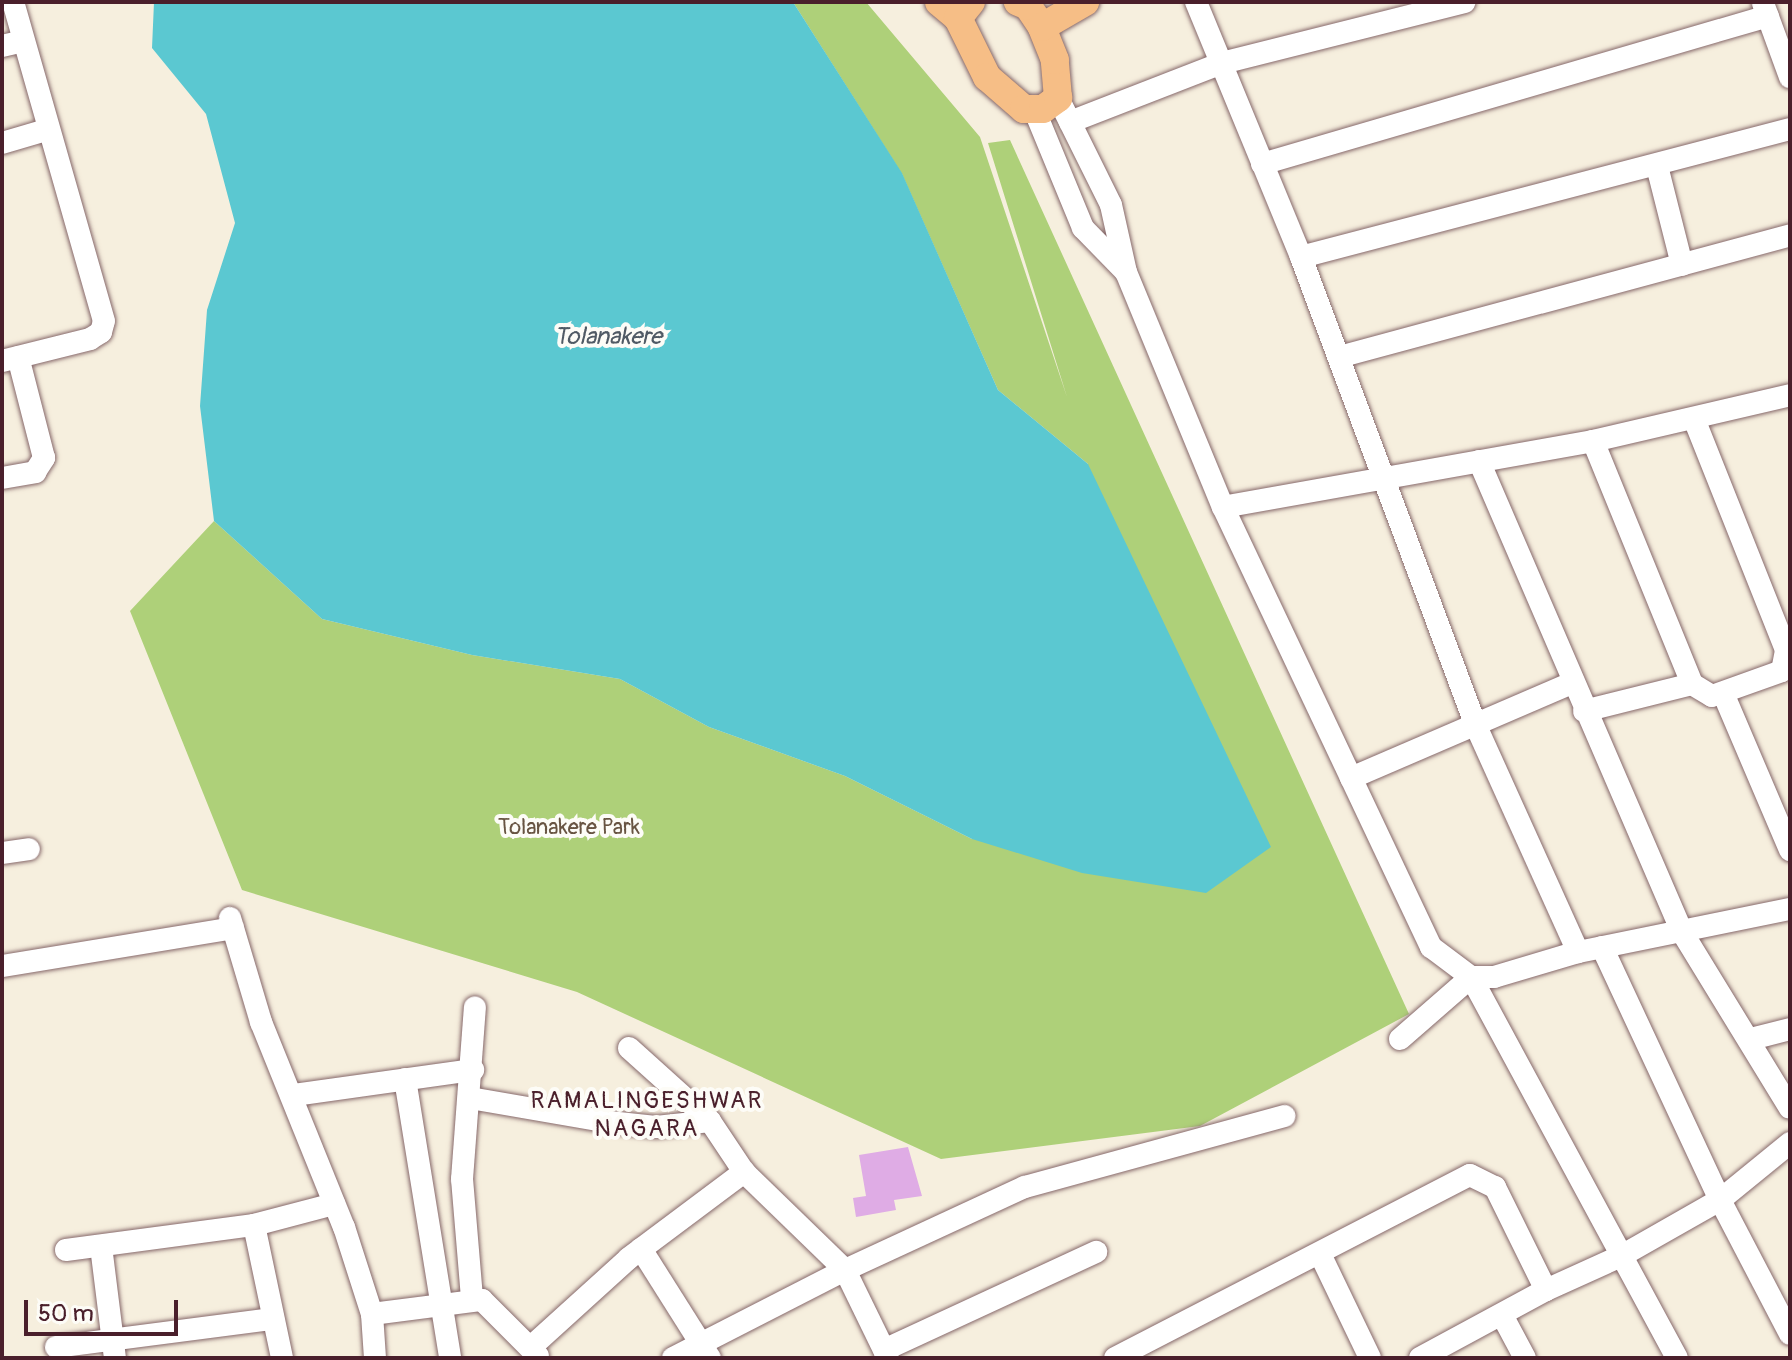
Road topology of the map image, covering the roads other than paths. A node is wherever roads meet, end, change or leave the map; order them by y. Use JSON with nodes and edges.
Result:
{"nodes":[{"id":1,"x":13,"y":2,"type":"edge"},
{"id":2,"x":1085,"y":2,"type":"edge"},
{"id":3,"x":1196,"y":2,"type":"edge"},
{"id":4,"x":1464,"y":2,"type":"edge"},
{"id":5,"x":956,"y":7,"type":"edge"},
{"id":6,"x":1031,"y":9,"type":"edge"},
{"id":7,"x":1765,"y":9,"type":"edge"},
{"id":8,"x":12,"y":43,"type":"edge"},
{"id":9,"x":1222,"y":63,"type":"junction"},
{"id":10,"x":1790,"y":77,"type":"edge"},
{"id":11,"x":1054,"y":109,"type":"junction"},
{"id":12,"x":1790,"y":129,"type":"edge"},
{"id":13,"x":46,"y":130,"type":"junction"},
{"id":14,"x":2,"y":143,"type":"edge"},
{"id":15,"x":1262,"y":164,"type":"junction"},
{"id":16,"x":1657,"y":166,"type":"junction"},
{"id":17,"x":1790,"y":235,"type":"edge"},
{"id":18,"x":1301,"y":257,"type":"junction"},
{"id":19,"x":1682,"y":265,"type":"junction"},
{"id":20,"x":1126,"y":272,"type":"junction"},
{"id":21,"x":1339,"y":357,"type":"junction"},
{"id":22,"x":10,"y":359,"type":"edge"},
{"id":23,"x":1790,"y":395,"type":"edge"},
{"id":24,"x":1694,"y":419,"type":"junction"},
{"id":25,"x":1593,"y":441,"type":"junction"},
{"id":26,"x":1479,"y":461,"type":"junction"},
{"id":27,"x":2,"y":478,"type":"edge"},
{"id":28,"x":1386,"y":482,"type":"junction"},
{"id":29,"x":1223,"y":507,"type":"junction"},
{"id":30,"x":1572,"y":683,"type":"junction"},
{"id":31,"x":1692,"y":684,"type":"junction"},
{"id":32,"x":1723,"y":693,"type":"junction"},
{"id":33,"x":1584,"y":711,"type":"junction"},
{"id":34,"x":1476,"y":726,"type":"junction"},
{"id":35,"x":1351,"y":778,"type":"junction"},
{"id":36,"x":29,"y":849,"type":"dead end"},
{"id":37,"x":1790,"y":850,"type":"edge"},
{"id":38,"x":2,"y":853,"type":"edge"},
{"id":39,"x":1790,"y":909,"type":"edge"},
{"id":40,"x":1682,"y":932,"type":"junction"},
{"id":41,"x":1602,"y":947,"type":"junction"},
{"id":42,"x":1578,"y":952,"type":"junction"},
{"id":43,"x":2,"y":966,"type":"edge"},
{"id":44,"x":1471,"y":977,"type":"junction"},
{"id":45,"x":475,"y":1007,"type":"dead end"},
{"id":46,"x":1790,"y":1029,"type":"edge"},
{"id":47,"x":1400,"y":1039,"type":"dead end"},
{"id":48,"x":1751,"y":1039,"type":"junction"},
{"id":49,"x":629,"y":1048,"type":"dead end"},
{"id":50,"x":473,"y":1070,"type":"junction"},
{"id":51,"x":405,"y":1079,"type":"junction"},
{"id":52,"x":294,"y":1095,"type":"junction"},
{"id":53,"x":470,"y":1098,"type":"junction"},
{"id":54,"x":1790,"y":1108,"type":"edge"},
{"id":55,"x":1284,"y":1116,"type":"dead end"},
{"id":56,"x":710,"y":1121,"type":"junction"},
{"id":57,"x":1790,"y":1143,"type":"edge"},
{"id":58,"x":744,"y":1172,"type":"junction"},
{"id":59,"x":1720,"y":1200,"type":"junction"},
{"id":60,"x":334,"y":1204,"type":"junction"},
{"id":61,"x":254,"y":1225,"type":"junction"},
{"id":62,"x":101,"y":1246,"type":"junction"},
{"id":63,"x":641,"y":1249,"type":"junction"},
{"id":64,"x":66,"y":1250,"type":"dead end"},
{"id":65,"x":1096,"y":1252,"type":"dead end"},
{"id":66,"x":1320,"y":1254,"type":"junction"},
{"id":67,"x":1623,"y":1255,"type":"junction"},
{"id":68,"x":845,"y":1270,"type":"junction"},
{"id":69,"x":1546,"y":1290,"type":"junction"},
{"id":70,"x":472,"y":1298,"type":"junction"},
{"id":71,"x":443,"y":1302,"type":"junction"},
{"id":72,"x":372,"y":1314,"type":"junction"},
{"id":73,"x":1502,"y":1315,"type":"junction"},
{"id":74,"x":273,"y":1319,"type":"junction"},
{"id":75,"x":1790,"y":1334,"type":"edge"},
{"id":76,"x":56,"y":1347,"type":"dead end"},
{"id":77,"x":114,"y":1350,"type":"edge"},
{"id":78,"x":706,"y":1350,"type":"edge"},
{"id":79,"x":536,"y":1352,"type":"edge"},
{"id":80,"x":886,"y":1354,"type":"edge"},
{"id":81,"x":282,"y":1358,"type":"edge"},
{"id":82,"x":375,"y":1358,"type":"edge"},
{"id":83,"x":450,"y":1358,"type":"edge"},
{"id":84,"x":673,"y":1358,"type":"edge"},
{"id":85,"x":1115,"y":1358,"type":"edge"},
{"id":86,"x":1370,"y":1358,"type":"edge"},
{"id":87,"x":1420,"y":1358,"type":"edge"},
{"id":88,"x":1525,"y":1358,"type":"edge"},
{"id":89,"x":1677,"y":1358,"type":"edge"}],
"edges":[{"from":1,"to":8,"type":"street"},
{"from":2,"to":6,"type":"main road"},
{"from":3,"to":9,"type":"street"},
{"from":4,"to":9,"type":"street"},
{"from":5,"to":11,"type":"main road"},
{"from":6,"to":11,"type":"main road"},
{"from":7,"to":10,"type":"street"},
{"from":7,"to":15,"type":"street"},
{"from":8,"to":13,"type":"street"},
{"from":9,"to":11,"type":"street"},
{"from":9,"to":15,"type":"street"},
{"from":11,"to":20,"type":"street"},
{"from":11,"to":20,"type":"street"},
{"from":12,"to":16,"type":"street"},
{"from":13,"to":14,"type":"street"},
{"from":13,"to":22,"type":"street"},
{"from":15,"to":18,"type":"street"},
{"from":16,"to":18,"type":"street"},
{"from":16,"to":19,"type":"street"},
{"from":17,"to":19,"type":"street"},
{"from":18,"to":21,"type":"street"},
{"from":19,"to":21,"type":"street"},
{"from":20,"to":29,"type":"street"},
{"from":21,"to":28,"type":"street"},
{"from":22,"to":27,"type":"street"},
{"from":23,"to":24,"type":"street"},
{"from":24,"to":25,"type":"street"},
{"from":24,"to":32,"type":"street"},
{"from":25,"to":26,"type":"street"},
{"from":25,"to":31,"type":"street"},
{"from":26,"to":28,"type":"street"},
{"from":26,"to":30,"type":"street"},
{"from":28,"to":29,"type":"street"},
{"from":28,"to":34,"type":"street"},
{"from":29,"to":35,"type":"street"},
{"from":30,"to":33,"type":"street"},
{"from":30,"to":34,"type":"street"},
{"from":31,"to":32,"type":"street"},
{"from":31,"to":33,"type":"street"},
{"from":32,"to":37,"type":"street"},
{"from":33,"to":40,"type":"street"},
{"from":34,"to":35,"type":"street"},
{"from":34,"to":42,"type":"street"},
{"from":35,"to":44,"type":"street"},
{"from":36,"to":38,"type":"street"},
{"from":39,"to":40,"type":"street"},
{"from":40,"to":41,"type":"street"},
{"from":40,"to":48,"type":"street"},
{"from":41,"to":42,"type":"street"},
{"from":41,"to":59,"type":"street"},
{"from":42,"to":44,"type":"street"},
{"from":43,"to":52,"type":"street"},
{"from":44,"to":47,"type":"street"},
{"from":44,"to":67,"type":"street"},
{"from":45,"to":50,"type":"street"},
{"from":46,"to":48,"type":"street"},
{"from":48,"to":54,"type":"street"},
{"from":49,"to":56,"type":"street"},
{"from":50,"to":51,"type":"street"},
{"from":50,"to":53,"type":"street"},
{"from":51,"to":52,"type":"street"},
{"from":51,"to":71,"type":"street"},
{"from":52,"to":60,"type":"street"},
{"from":53,"to":56,"type":"street"},
{"from":53,"to":70,"type":"street"},
{"from":55,"to":68,"type":"street"},
{"from":56,"to":58,"type":"street"},
{"from":57,"to":59,"type":"street"},
{"from":58,"to":63,"type":"street"},
{"from":58,"to":68,"type":"street"},
{"from":59,"to":67,"type":"street"},
{"from":59,"to":75,"type":"street"},
{"from":60,"to":61,"type":"street"},
{"from":60,"to":72,"type":"street"},
{"from":61,"to":62,"type":"street"},
{"from":61,"to":74,"type":"street"},
{"from":62,"to":64,"type":"street"},
{"from":62,"to":77,"type":"street"},
{"from":63,"to":78,"type":"street"},
{"from":63,"to":79,"type":"street"},
{"from":65,"to":80,"type":"street"},
{"from":66,"to":69,"type":"street"},
{"from":66,"to":85,"type":"street"},
{"from":66,"to":86,"type":"street"},
{"from":67,"to":69,"type":"street"},
{"from":67,"to":89,"type":"street"},
{"from":68,"to":78,"type":"street"},
{"from":68,"to":80,"type":"street"},
{"from":69,"to":73,"type":"street"},
{"from":70,"to":71,"type":"street"},
{"from":70,"to":79,"type":"street"},
{"from":71,"to":72,"type":"street"},
{"from":71,"to":83,"type":"street"},
{"from":72,"to":82,"type":"street"},
{"from":73,"to":87,"type":"street"},
{"from":73,"to":88,"type":"street"},
{"from":74,"to":77,"type":"street"},
{"from":74,"to":81,"type":"street"},
{"from":76,"to":77,"type":"street"},
{"from":78,"to":84,"type":"street"}]}
